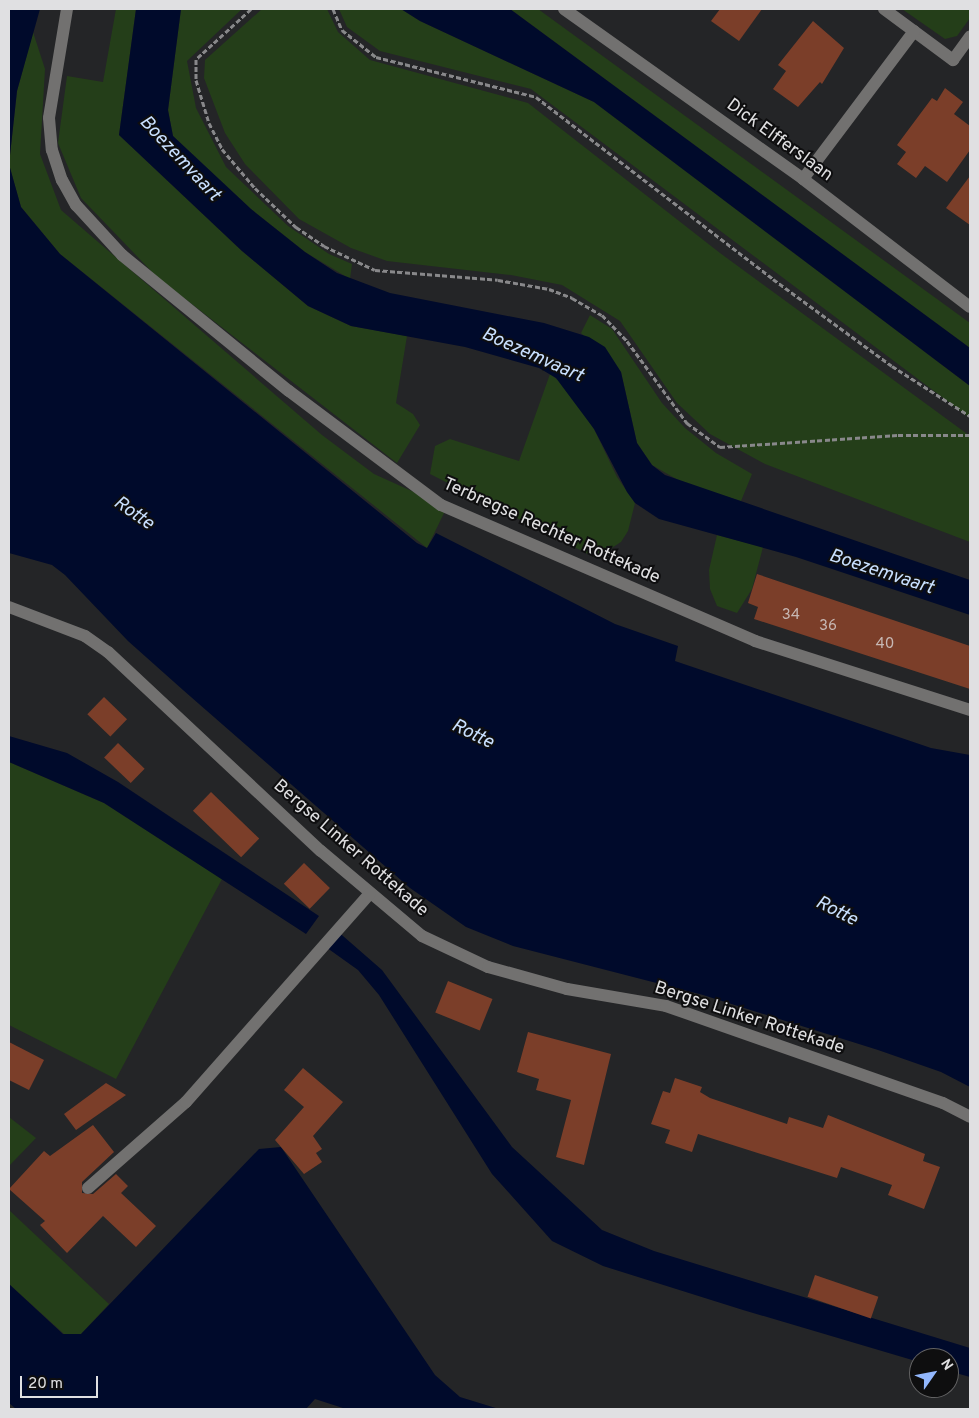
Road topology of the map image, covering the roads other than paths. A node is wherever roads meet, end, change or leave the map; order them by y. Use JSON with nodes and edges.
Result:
{"nodes":[{"id":1,"x":67,"y":9,"type":"edge"},
{"id":2,"x":564,"y":9,"type":"edge"},
{"id":3,"x":884,"y":9,"type":"edge"},
{"id":4,"x":914,"y":31,"type":"junction"},
{"id":5,"x":970,"y":37,"type":"edge"},
{"id":6,"x":803,"y":179,"type":"junction"},
{"id":7,"x":970,"y":307,"type":"edge"},
{"id":8,"x":9,"y":607,"type":"edge"},
{"id":9,"x":970,"y":710,"type":"edge"},
{"id":10,"x":370,"y":893,"type":"junction"},
{"id":11,"x":970,"y":1117,"type":"edge"},
{"id":12,"x":88,"y":1188,"type":"dead end"}],
"edges":[{"from":1,"to":9,"type":"street","name":"Terbregse Rechter Rottekade"},
{"from":2,"to":6,"type":"street","name":"Dick Elfferslaan"},
{"from":3,"to":4,"type":"street"},
{"from":4,"to":5,"type":"street"},
{"from":4,"to":6,"type":"street"},
{"from":6,"to":7,"type":"street","name":"Dick Elfferslaan"},
{"from":8,"to":10,"type":"street","name":"Bergse Linker Rottekade"},
{"from":10,"to":11,"type":"street","name":"Bergse Linker Rottekade"},
{"from":10,"to":12,"type":"street"}]}
